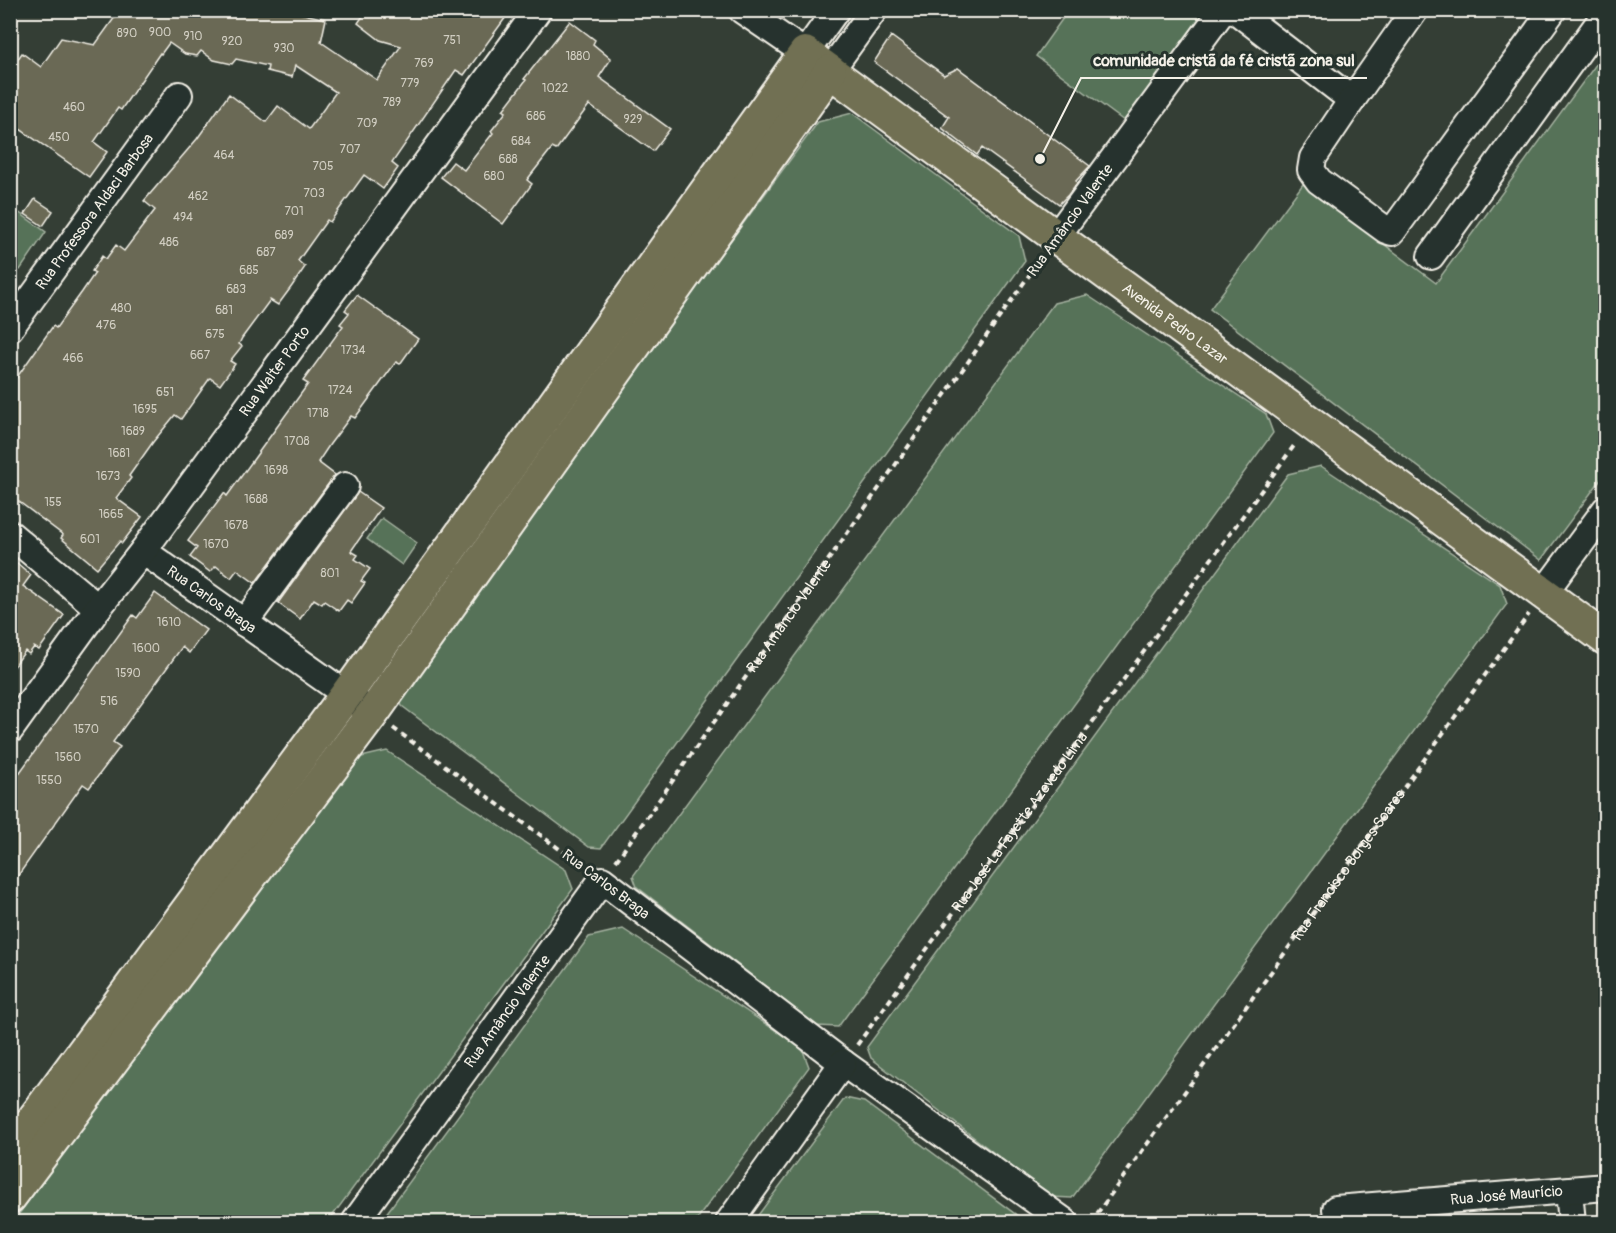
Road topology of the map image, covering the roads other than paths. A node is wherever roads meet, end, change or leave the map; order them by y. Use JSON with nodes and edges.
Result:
{"nodes":[{"id":1,"x":538,"y":10,"type":"edge"},
{"id":2,"x":742,"y":10,"type":"edge"},
{"id":3,"x":836,"y":10,"type":"edge"},
{"id":4,"x":874,"y":10,"type":"edge"},
{"id":5,"x":1223,"y":10,"type":"edge"},
{"id":6,"x":1235,"y":10,"type":"edge"},
{"id":7,"x":1415,"y":10,"type":"edge"},
{"id":8,"x":1553,"y":10,"type":"edge"},
{"id":9,"x":1605,"y":12,"type":"edge"},
{"id":10,"x":805,"y":53,"type":"junction"},
{"id":11,"x":830,"y":70,"type":"junction"},
{"id":12,"x":179,"y":96,"type":"dead end"},
{"id":13,"x":1352,"y":99,"type":"junction"},
{"id":14,"x":1056,"y":237,"type":"junction"},
{"id":15,"x":1431,"y":256,"type":"dead end"},
{"id":16,"x":656,"y":262,"type":"junction"},
{"id":17,"x":680,"y":282,"type":"junction"},
{"id":18,"x":10,"y":328,"type":"edge"},
{"id":19,"x":345,"y":486,"type":"dead end"},
{"id":20,"x":1605,"y":508,"type":"edge"},
{"id":21,"x":469,"y":523,"type":"junction"},
{"id":22,"x":10,"y":534,"type":"edge"},
{"id":23,"x":496,"y":541,"type":"junction"},
{"id":24,"x":143,"y":551,"type":"junction"},
{"id":25,"x":1543,"y":594,"type":"junction"},
{"id":26,"x":98,"y":608,"type":"junction"},
{"id":27,"x":244,"y":623,"type":"junction"},
{"id":28,"x":1605,"y":639,"type":"edge"},
{"id":29,"x":346,"y":695,"type":"junction"},
{"id":30,"x":373,"y":713,"type":"junction"},
{"id":31,"x":10,"y":730,"type":"edge"},
{"id":32,"x":602,"y":880,"type":"joint"},
{"id":33,"x":843,"y":1063,"type":"junction"},
{"id":34,"x":10,"y":1150,"type":"edge"},
{"id":35,"x":1605,"y":1187,"type":"edge"},
{"id":36,"x":1569,"y":1192,"type":"junction"},
{"id":37,"x":10,"y":1197,"type":"edge"},
{"id":38,"x":1336,"y":1209,"type":"dead end"},
{"id":39,"x":355,"y":1222,"type":"edge"},
{"id":40,"x":729,"y":1222,"type":"edge"},
{"id":41,"x":1065,"y":1222,"type":"edge"},
{"id":42,"x":1572,"y":1222,"type":"edge"}],
"edges":[{"from":1,"to":24,"type":"street","name":"Rua Walter Porto"},
{"from":2,"to":10,"type":"street","name":"Avenida Pedro Lazar"},
{"from":3,"to":10,"type":"street"},
{"from":4,"to":11,"type":"street"},
{"from":5,"to":14,"type":"street","name":"Rua Amâncio Valente"},
{"from":6,"to":13,"type":"street"},
{"from":7,"to":13,"type":"street"},
{"from":8,"to":13,"type":"street"},
{"from":9,"to":15,"type":"street"},
{"from":10,"to":11,"type":"main road","name":"Avenida Pedro Lazar"},
{"from":10,"to":16,"type":"main road"},
{"from":11,"to":14,"type":"main road","name":"Avenida Pedro Lazar"},
{"from":11,"to":17,"type":"main road"},
{"from":12,"to":18,"type":"street","name":"Rua Professora Aldaci Barbosa"},
{"from":14,"to":25,"type":"main road","name":"Avenida Pedro Lazar"},
{"from":16,"to":17,"type":"main road"},
{"from":16,"to":21,"type":"main road"},
{"from":17,"to":23,"type":"main road"},
{"from":19,"to":27,"type":"street"},
{"from":20,"to":25,"type":"street"},
{"from":21,"to":23,"type":"main road"},
{"from":21,"to":29,"type":"main road"},
{"from":22,"to":26,"type":"street"},
{"from":23,"to":30,"type":"main road"},
{"from":24,"to":26,"type":"street","name":"Rua Walter Porto"},
{"from":24,"to":27,"type":"street","name":"Rua Carlos Braga"},
{"from":25,"to":28,"type":"main road","name":"Avenida Pedro Lazar"},
{"from":26,"to":31,"type":"street","name":"Rua Walter Porto"},
{"from":27,"to":29,"type":"street","name":"Rua Carlos Braga"},
{"from":29,"to":30,"type":"street","name":"Rua Carlos Braga"},
{"from":29,"to":34,"type":"main road"},
{"from":30,"to":37,"type":"main road"},
{"from":32,"to":33,"type":"street","name":"Rua Carlos Braga"},
{"from":32,"to":39,"type":"street","name":"Rua Amâncio Valente"},
{"from":33,"to":40,"type":"street"},
{"from":33,"to":41,"type":"street","name":"Rua Carlos Braga"},
{"from":35,"to":36,"type":"street","name":"Rua José Maurício"},
{"from":36,"to":38,"type":"street","name":"Rua José Maurício"},
{"from":36,"to":42,"type":"street"}]}
